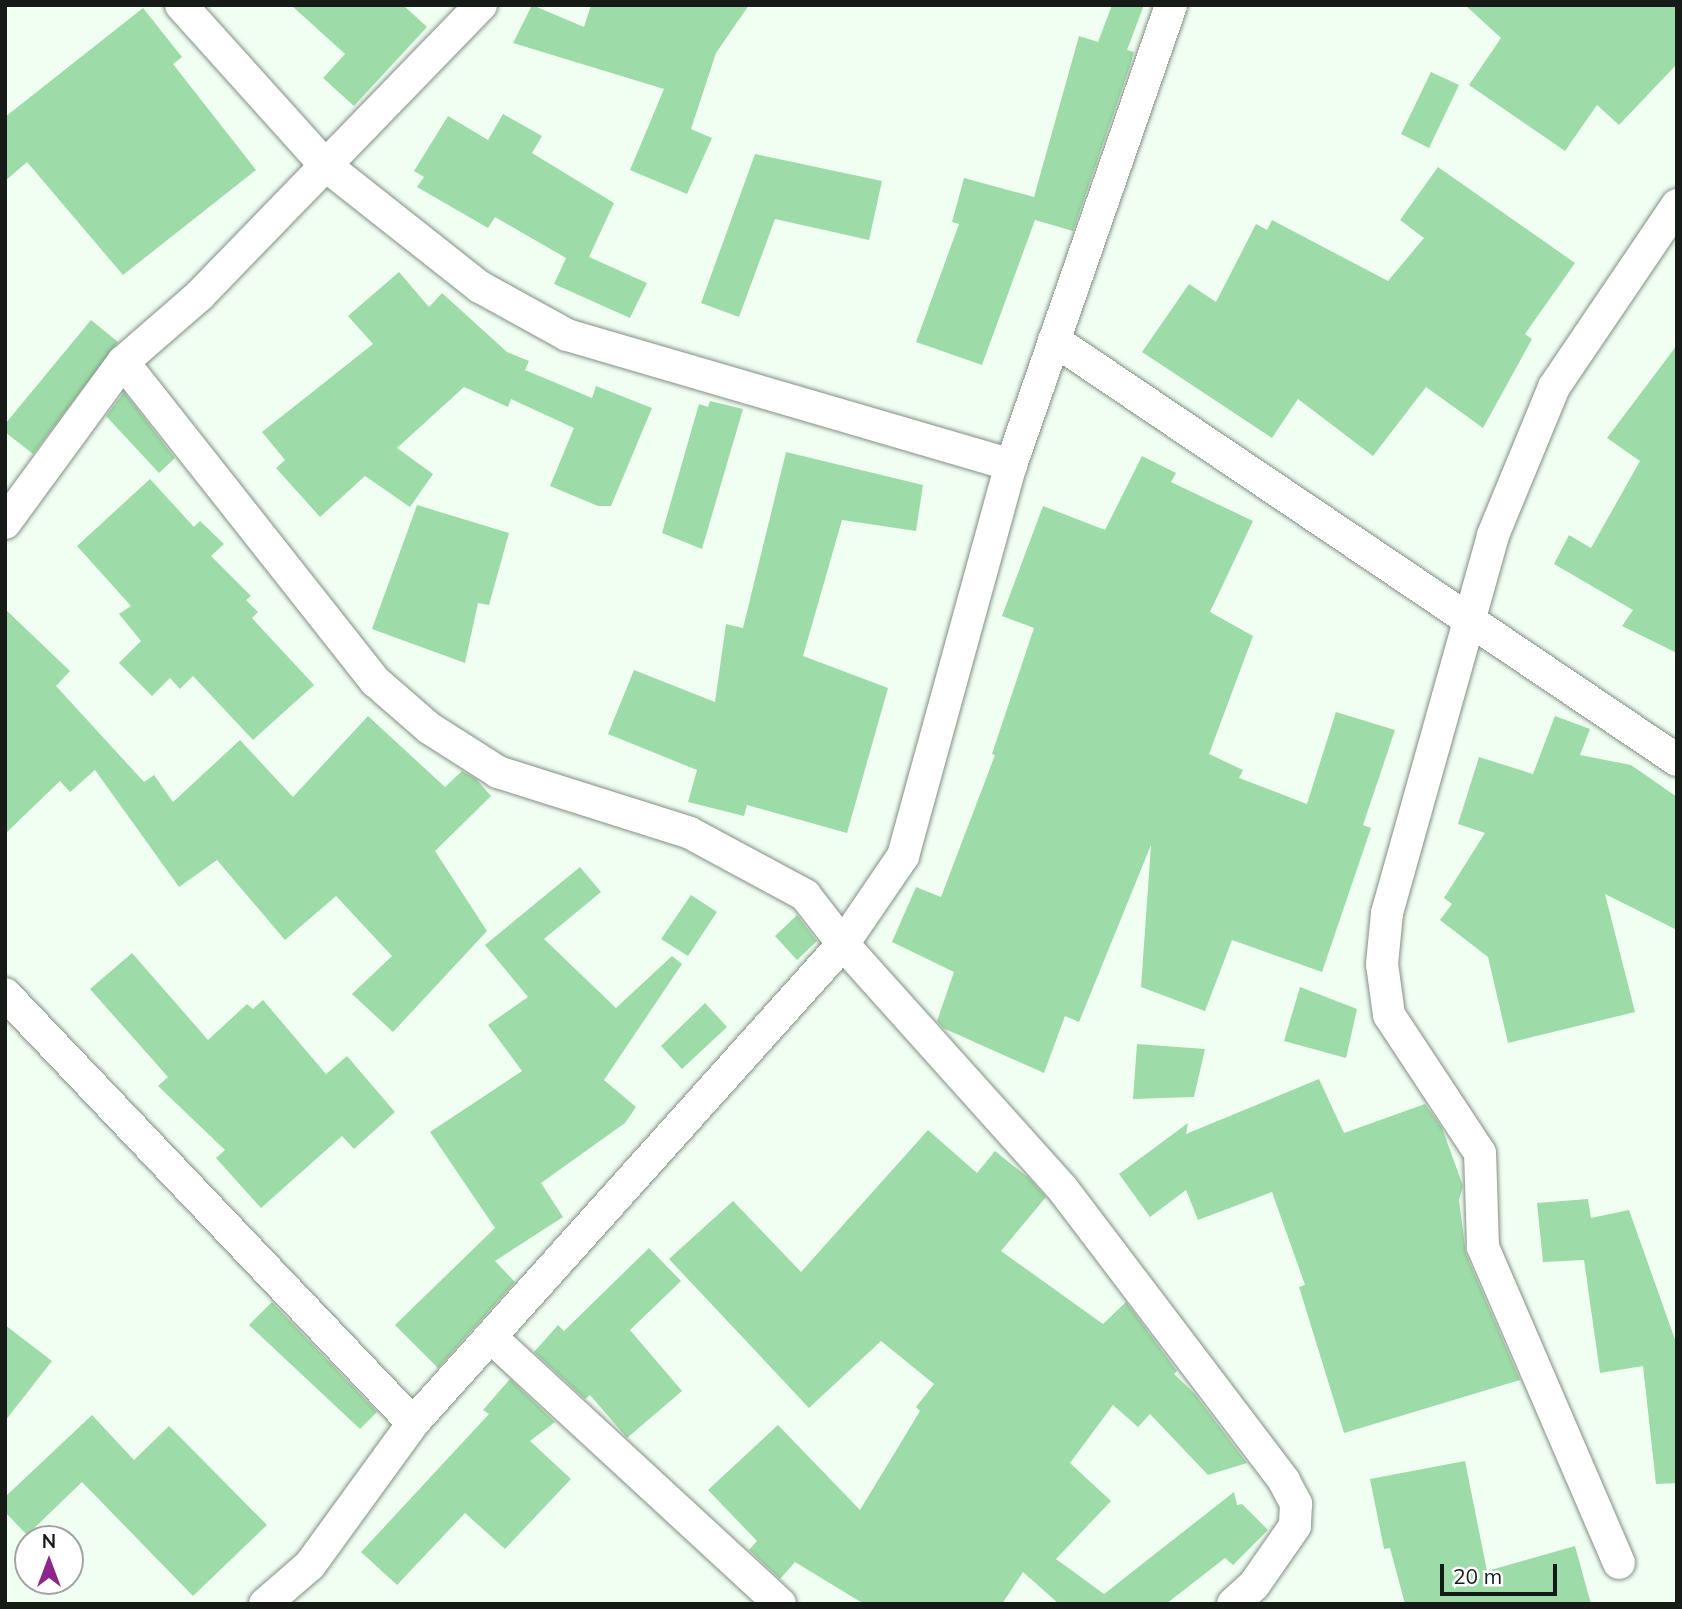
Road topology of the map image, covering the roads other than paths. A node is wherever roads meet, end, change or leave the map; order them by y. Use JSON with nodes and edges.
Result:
{"nodes":[{"id":1,"x":181,"y":5,"type":"edge"},
{"id":2,"x":481,"y":5,"type":"edge"},
{"id":3,"x":1171,"y":5,"type":"edge"},
{"id":4,"x":324,"y":164,"type":"junction"},
{"id":5,"x":1677,"y":205,"type":"edge"},
{"id":6,"x":1054,"y":340,"type":"junction"},
{"id":7,"x":123,"y":362,"type":"junction"},
{"id":8,"x":1011,"y":465,"type":"junction"},
{"id":9,"x":16,"y":481,"type":"edge"},
{"id":10,"x":5,"y":523,"type":"edge"},
{"id":11,"x":1470,"y":620,"type":"junction"},
{"id":12,"x":1677,"y":760,"type":"edge"},
{"id":13,"x":844,"y":944,"type":"junction"},
{"id":14,"x":5,"y":994,"type":"edge"},
{"id":15,"x":492,"y":1338,"type":"junction"},
{"id":16,"x":413,"y":1423,"type":"junction"},
{"id":17,"x":1619,"y":1563,"type":"dead end"},
{"id":18,"x":265,"y":1604,"type":"edge"},
{"id":19,"x":780,"y":1604,"type":"edge"},
{"id":20,"x":1234,"y":1604,"type":"edge"}],
"edges":[{"from":1,"to":4,"type":"street"},
{"from":2,"to":4,"type":"street"},
{"from":3,"to":6,"type":"street"},
{"from":4,"to":7,"type":"street"},
{"from":4,"to":8,"type":"street"},
{"from":5,"to":11,"type":"street"},
{"from":6,"to":8,"type":"street"},
{"from":6,"to":11,"type":"street"},
{"from":7,"to":9,"type":"street"},
{"from":7,"to":13,"type":"street"},
{"from":8,"to":13,"type":"street"},
{"from":9,"to":10,"type":"street"},
{"from":11,"to":12,"type":"street"},
{"from":11,"to":17,"type":"street"},
{"from":13,"to":15,"type":"street"},
{"from":13,"to":20,"type":"street"},
{"from":14,"to":16,"type":"street"},
{"from":15,"to":16,"type":"street"},
{"from":15,"to":19,"type":"street"},
{"from":16,"to":18,"type":"street"}]}
